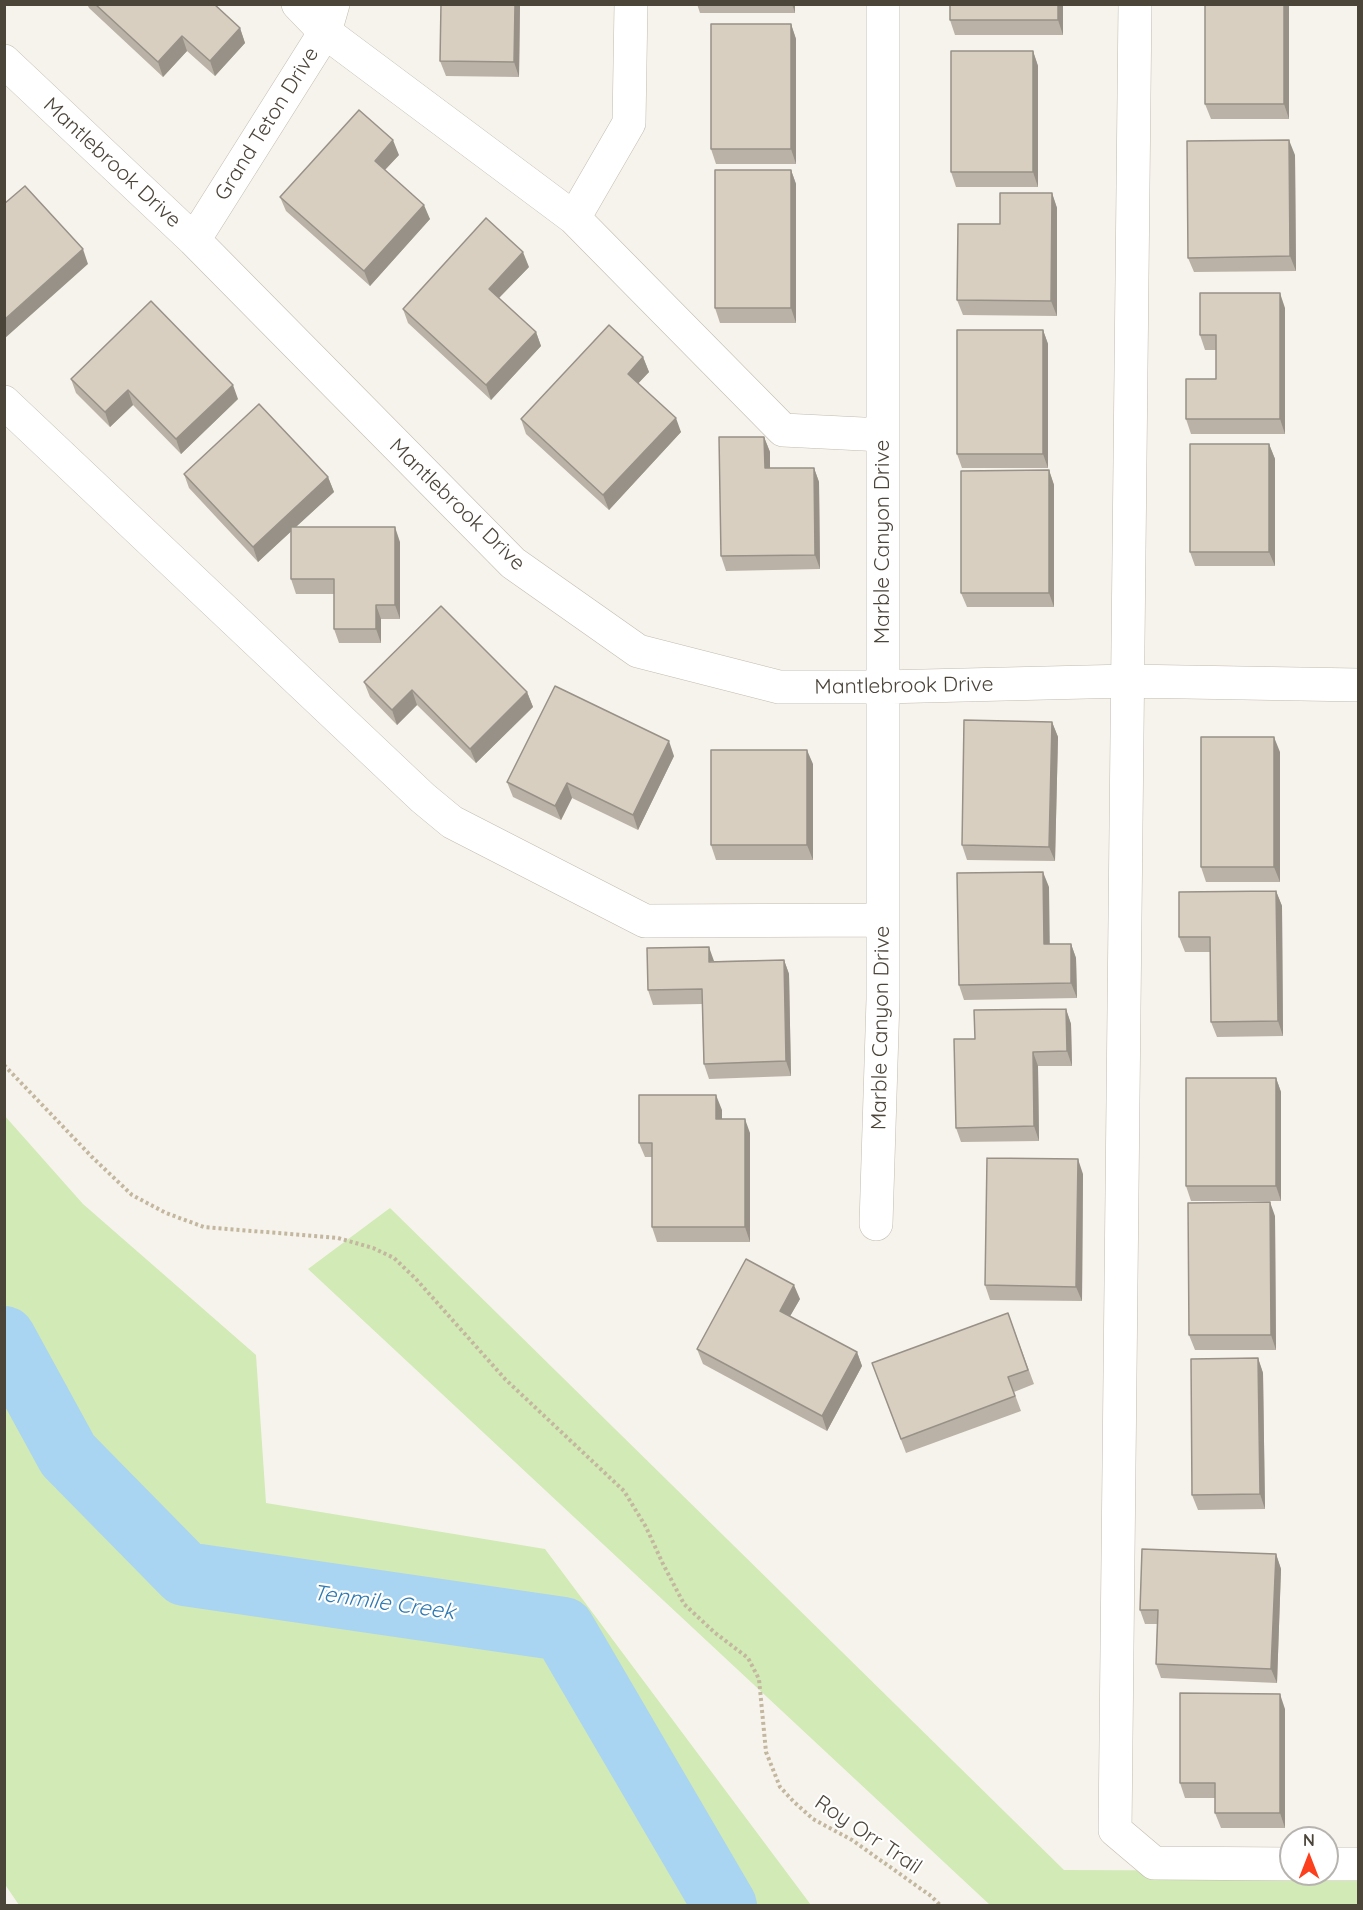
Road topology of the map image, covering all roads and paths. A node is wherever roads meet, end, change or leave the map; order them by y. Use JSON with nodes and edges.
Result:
{"nodes":[{"id":1,"x":298,"y":4,"type":"edge"},
{"id":2,"x":631,"y":4,"type":"edge"},
{"id":3,"x":883,"y":4,"type":"edge"},
{"id":4,"x":1135,"y":4,"type":"edge"},
{"id":5,"x":329,"y":18,"type":"edge"},
{"id":6,"x":4,"y":61,"type":"edge"},
{"id":7,"x":574,"y":218,"type":"junction"},
{"id":8,"x":195,"y":240,"type":"junction"},
{"id":9,"x":4,"y":402,"type":"edge"},
{"id":10,"x":883,"y":435,"type":"junction"},
{"id":11,"x":1128,"y":681,"type":"junction"},
{"id":12,"x":1359,"y":685,"type":"edge"},
{"id":13,"x":883,"y":687,"type":"junction"},
{"id":14,"x":883,"y":920,"type":"junction"},
{"id":15,"x":4,"y":1065,"type":"edge"},
{"id":16,"x":876,"y":1224,"type":"dead end"},
{"id":17,"x":1279,"y":1864,"type":"edge"},
{"id":18,"x":1339,"y":1864,"type":"edge"},
{"id":19,"x":1359,"y":1864,"type":"edge"},
{"id":20,"x":940,"y":1905,"type":"edge"}],
"edges":[{"from":1,"to":5,"type":"street"},
{"from":2,"to":7,"type":"street"},
{"from":3,"to":10,"type":"street","name":"Marble Canyon Drive"},
{"from":4,"to":11,"type":"street"},
{"from":5,"to":7,"type":"street"},
{"from":5,"to":8,"type":"street","name":"Grand Teton Drive"},
{"from":6,"to":8,"type":"street","name":"Mantlebrook Drive"},
{"from":7,"to":10,"type":"street"},
{"from":8,"to":13,"type":"street","name":"Mantlebrook Drive"},
{"from":9,"to":14,"type":"street"},
{"from":10,"to":13,"type":"street","name":"Marble Canyon Drive"},
{"from":11,"to":12,"type":"street","name":"Mantlebrook Drive"},
{"from":11,"to":13,"type":"street","name":"Mantlebrook Drive"},
{"from":11,"to":17,"type":"street"},
{"from":13,"to":14,"type":"street","name":"Marble Canyon Drive"},
{"from":14,"to":16,"type":"street","name":"Marble Canyon Drive"},
{"from":15,"to":20,"type":"path","name":"Roy Orr Trail"},
{"from":18,"to":19,"type":"street"}]}
